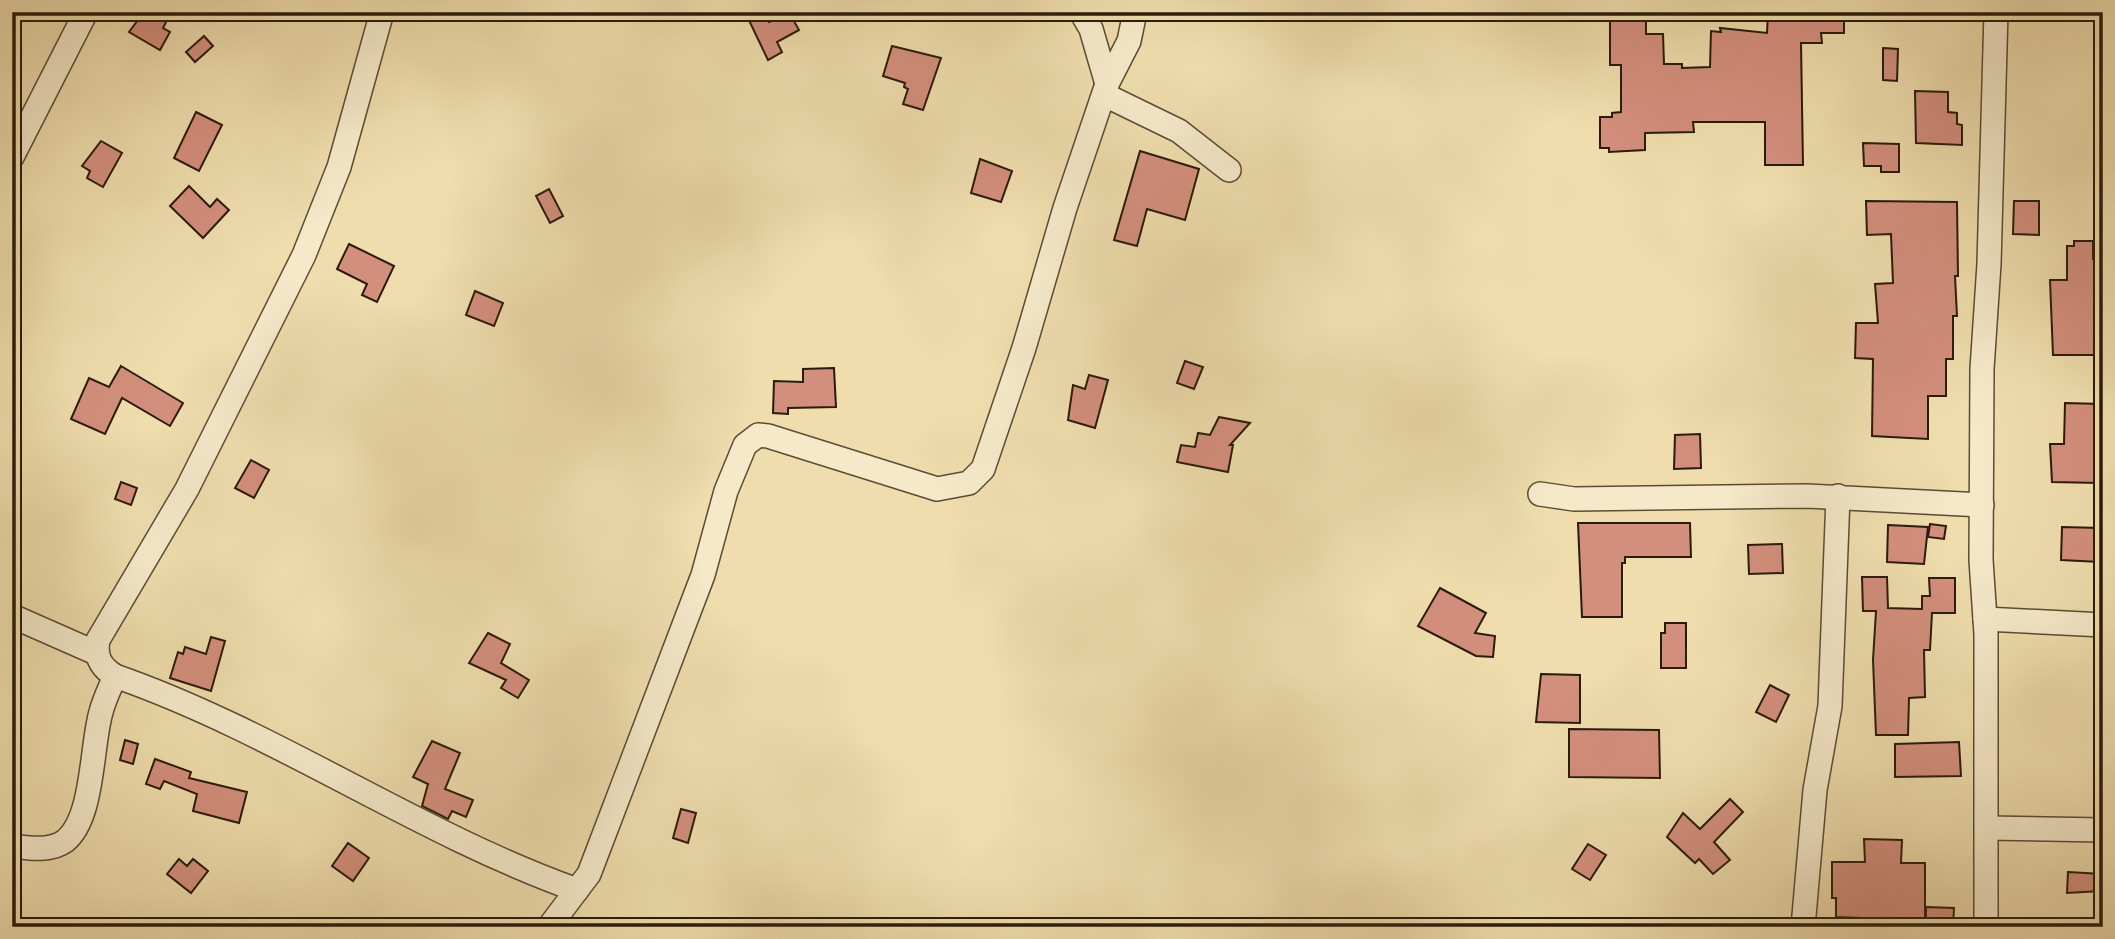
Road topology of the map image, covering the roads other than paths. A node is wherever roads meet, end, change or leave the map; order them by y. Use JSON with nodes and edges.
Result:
{"nodes":[{"id":1,"x":86,"y":12,"type":"edge"},
{"id":2,"x":382,"y":12,"type":"edge"},
{"id":3,"x":1081,"y":12,"type":"edge"},
{"id":4,"x":1135,"y":12,"type":"edge"},
{"id":5,"x":1996,"y":12,"type":"edge"},
{"id":6,"x":1106,"y":89,"type":"junction"},
{"id":7,"x":12,"y":157,"type":"edge"},
{"id":8,"x":1229,"y":170,"type":"dead end"},
{"id":9,"x":1540,"y":494,"type":"dead end"},
{"id":10,"x":1838,"y":496,"type":"junction"},
{"id":11,"x":1982,"y":505,"type":"junction"},
{"id":12,"x":12,"y":616,"type":"edge"},
{"id":13,"x":1985,"y":619,"type":"junction"},
{"id":14,"x":2103,"y":625,"type":"edge"},
{"id":15,"x":96,"y":653,"type":"junction"},
{"id":16,"x":115,"y":676,"type":"junction"},
{"id":17,"x":1987,"y":828,"type":"junction"},
{"id":18,"x":2103,"y":830,"type":"edge"},
{"id":19,"x":12,"y":846,"type":"edge"},
{"id":20,"x":577,"y":890,"type":"junction"},
{"id":21,"x":549,"y":927,"type":"edge"},
{"id":22,"x":1803,"y":927,"type":"edge"},
{"id":23,"x":1986,"y":927,"type":"edge"}],
"edges":[{"from":1,"to":7,"type":"street"},
{"from":2,"to":15,"type":"street"},
{"from":3,"to":6,"type":"street"},
{"from":4,"to":6,"type":"street"},
{"from":5,"to":11,"type":"street"},
{"from":6,"to":8,"type":"street"},
{"from":6,"to":20,"type":"street"},
{"from":9,"to":10,"type":"street"},
{"from":10,"to":11,"type":"street"},
{"from":10,"to":22,"type":"street"},
{"from":11,"to":13,"type":"street"},
{"from":12,"to":15,"type":"street"},
{"from":13,"to":14,"type":"street"},
{"from":13,"to":17,"type":"street"},
{"from":15,"to":16,"type":"street"},
{"from":16,"to":19,"type":"street"},
{"from":16,"to":20,"type":"street"},
{"from":17,"to":18,"type":"street"},
{"from":17,"to":23,"type":"street"},
{"from":20,"to":21,"type":"street"}]}
